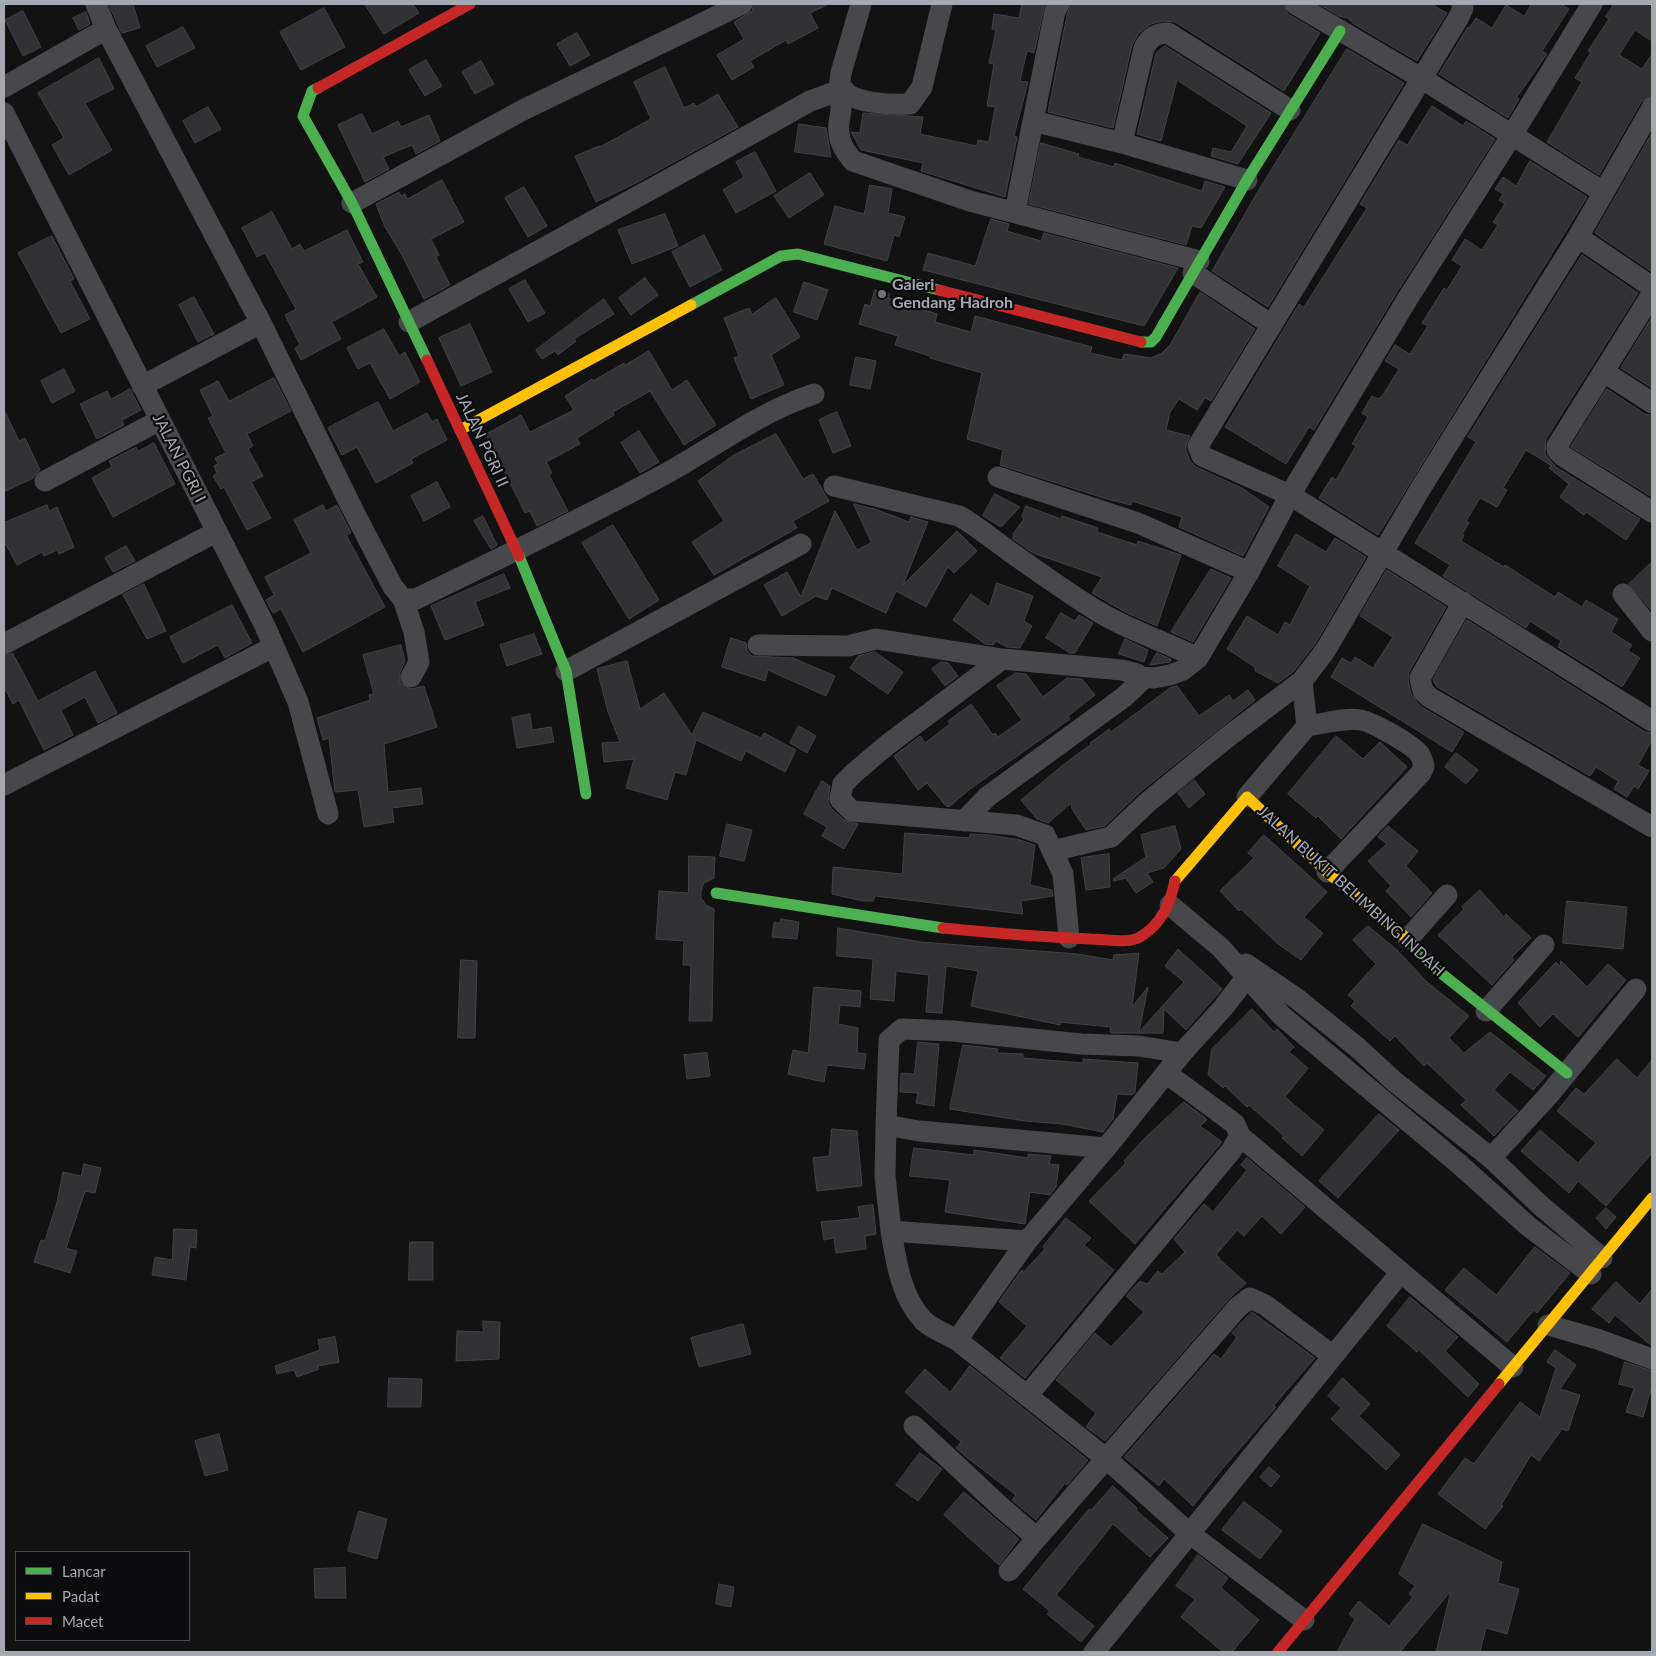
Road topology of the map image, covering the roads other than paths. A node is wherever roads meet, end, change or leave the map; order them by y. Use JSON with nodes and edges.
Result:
{"nodes":[{"id":1,"x":96,"y":4,"type":"edge"},
{"id":2,"x":470,"y":4,"type":"edge"},
{"id":3,"x":742,"y":4,"type":"edge"},
{"id":4,"x":861,"y":4,"type":"edge"},
{"id":5,"x":942,"y":4,"type":"edge"},
{"id":6,"x":1059,"y":4,"type":"edge"},
{"id":7,"x":1295,"y":4,"type":"edge"},
{"id":8,"x":1462,"y":4,"type":"edge"},
{"id":9,"x":1592,"y":4,"type":"edge"},
{"id":10,"x":106,"y":29,"type":"junction"},
{"id":11,"x":1340,"y":31,"type":"junction"},
{"id":12,"x":1420,"y":78,"type":"junction"},
{"id":13,"x":4,"y":87,"type":"edge"},
{"id":14,"x":840,"y":92,"type":"junction"},
{"id":15,"x":1652,"y":108,"type":"edge"},
{"id":16,"x":1290,"y":110,"type":"junction"},
{"id":17,"x":4,"y":113,"type":"edge"},
{"id":18,"x":1033,"y":121,"type":"junction"},
{"id":19,"x":1512,"y":135,"type":"junction"},
{"id":20,"x":1122,"y":143,"type":"junction"},
{"id":21,"x":1247,"y":180,"type":"junction"},
{"id":22,"x":1604,"y":192,"type":"junction"},
{"id":23,"x":352,"y":203,"type":"junction"},
{"id":24,"x":1015,"y":212,"type":"junction"},
{"id":25,"x":1578,"y":237,"type":"junction"},
{"id":26,"x":1196,"y":267,"type":"junction"},
{"id":27,"x":1652,"y":287,"type":"edge"},
{"id":28,"x":1652,"y":294,"type":"edge"},
{"id":29,"x":409,"y":322,"type":"junction"},
{"id":30,"x":261,"y":323,"type":"junction"},
{"id":31,"x":1272,"y":325,"type":"junction"},
{"id":32,"x":1604,"y":372,"type":"junction"},
{"id":33,"x":142,"y":386,"type":"junction"},
{"id":34,"x":814,"y":394,"type":"dead end"},
{"id":35,"x":1652,"y":403,"type":"edge"},
{"id":36,"x":160,"y":420,"type":"junction"},
{"id":37,"x":460,"y":430,"type":"junction"},
{"id":38,"x":998,"y":477,"type":"dead end"},
{"id":39,"x":45,"y":481,"type":"dead end"},
{"id":40,"x":834,"y":486,"type":"dead end"},
{"id":41,"x":1290,"y":495,"type":"junction"},
{"id":42,"x":1652,"y":512,"type":"edge"},
{"id":43,"x":216,"y":532,"type":"junction"},
{"id":44,"x":801,"y":544,"type":"dead end"},
{"id":45,"x":516,"y":550,"type":"junction"},
{"id":46,"x":1384,"y":553,"type":"junction"},
{"id":47,"x":1249,"y":572,"type":"junction"},
{"id":48,"x":1623,"y":594,"type":"dead end"},
{"id":49,"x":403,"y":599,"type":"junction"},
{"id":50,"x":1463,"y":602,"type":"junction"},
{"id":51,"x":1652,"y":631,"type":"edge"},
{"id":52,"x":4,"y":644,"type":"edge"},
{"id":53,"x":758,"y":645,"type":"dead end"},
{"id":54,"x":273,"y":647,"type":"junction"},
{"id":55,"x":1198,"y":658,"type":"junction"},
{"id":56,"x":1002,"y":659,"type":"junction"},
{"id":57,"x":566,"y":671,"type":"junction"},
{"id":58,"x":411,"y":677,"type":"dead end"},
{"id":59,"x":1140,"y":677,"type":"junction"},
{"id":60,"x":1302,"y":681,"type":"junction"},
{"id":61,"x":1652,"y":721,"type":"edge"},
{"id":62,"x":1307,"y":726,"type":"junction"},
{"id":63,"x":4,"y":785,"type":"edge"},
{"id":64,"x":586,"y":794,"type":"dead end"},
{"id":65,"x":1247,"y":797,"type":"junction"},
{"id":66,"x":328,"y":814,"type":"dead end"},
{"id":67,"x":964,"y":821,"type":"junction"},
{"id":68,"x":1652,"y":828,"type":"edge"},
{"id":69,"x":1052,"y":851,"type":"junction"},
{"id":70,"x":1327,"y":872,"type":"junction"},
{"id":71,"x":716,"y":893,"type":"dead end"},
{"id":72,"x":1446,"y":895,"type":"dead end"},
{"id":73,"x":1170,"y":905,"type":"junction"},
{"id":74,"x":1070,"y":938,"type":"junction"},
{"id":75,"x":1408,"y":939,"type":"junction"},
{"id":76,"x":1544,"y":945,"type":"dead end"},
{"id":77,"x":1249,"y":972,"type":"junction"},
{"id":78,"x":1636,"y":989,"type":"dead end"},
{"id":79,"x":1486,"y":1011,"type":"junction"},
{"id":80,"x":1182,"y":1053,"type":"junction"},
{"id":81,"x":1166,"y":1073,"type":"junction"},
{"id":82,"x":1566,"y":1073,"type":"junction"},
{"id":83,"x":886,"y":1125,"type":"junction"},
{"id":84,"x":1240,"y":1136,"type":"junction"},
{"id":85,"x":1106,"y":1148,"type":"junction"},
{"id":86,"x":1491,"y":1158,"type":"junction"},
{"id":87,"x":1652,"y":1198,"type":"edge"},
{"id":88,"x":891,"y":1232,"type":"junction"},
{"id":89,"x":1026,"y":1241,"type":"junction"},
{"id":90,"x":1596,"y":1266,"type":"junction"},
{"id":91,"x":1401,"y":1272,"type":"junction"},
{"id":92,"x":1548,"y":1325,"type":"junction"},
{"id":93,"x":957,"y":1340,"type":"junction"},
{"id":94,"x":1333,"y":1356,"type":"junction"},
{"id":95,"x":1652,"y":1359,"type":"edge"},
{"id":96,"x":1513,"y":1367,"type":"junction"},
{"id":97,"x":1027,"y":1396,"type":"junction"},
{"id":98,"x":914,"y":1426,"type":"dead end"},
{"id":99,"x":1108,"y":1460,"type":"junction"},
{"id":100,"x":1189,"y":1533,"type":"junction"},
{"id":101,"x":1037,"y":1538,"type":"junction"},
{"id":102,"x":1010,"y":1572,"type":"dead end"},
{"id":103,"x":1304,"y":1620,"type":"junction"},
{"id":104,"x":1094,"y":1652,"type":"edge"},
{"id":105,"x":1278,"y":1652,"type":"edge"}],
"edges":[{"from":1,"to":10,"type":"street"},
{"from":2,"to":23,"type":"street","name":"JALAN PGRI II"},
{"from":3,"to":23,"type":"street"},
{"from":4,"to":14,"type":"street"},
{"from":5,"to":14,"type":"street"},
{"from":6,"to":18,"type":"street"},
{"from":7,"to":11,"type":"street"},
{"from":8,"to":12,"type":"street"},
{"from":9,"to":19,"type":"street"},
{"from":10,"to":13,"type":"street"},
{"from":10,"to":30,"type":"street"},
{"from":11,"to":12,"type":"street"},
{"from":11,"to":16,"type":"street"},
{"from":12,"to":19,"type":"street"},
{"from":12,"to":31,"type":"street"},
{"from":14,"to":24,"type":"street"},
{"from":14,"to":29,"type":"street"},
{"from":15,"to":22,"type":"street"},
{"from":16,"to":20,"type":"street"},
{"from":16,"to":21,"type":"street"},
{"from":17,"to":33,"type":"street","name":"JALAN PGRI I"},
{"from":18,"to":20,"type":"street"},
{"from":18,"to":24,"type":"street"},
{"from":19,"to":22,"type":"street"},
{"from":19,"to":41,"type":"street"},
{"from":20,"to":21,"type":"street"},
{"from":21,"to":26,"type":"street"},
{"from":22,"to":25,"type":"street"},
{"from":23,"to":29,"type":"street","name":"JALAN PGRI II"},
{"from":24,"to":26,"type":"street"},
{"from":25,"to":27,"type":"street"},
{"from":25,"to":46,"type":"street"},
{"from":26,"to":31,"type":"street"},
{"from":26,"to":37,"type":"street"},
{"from":28,"to":32,"type":"street"},
{"from":29,"to":37,"type":"street","name":"JALAN PGRI II"},
{"from":30,"to":33,"type":"street"},
{"from":30,"to":49,"type":"street"},
{"from":31,"to":41,"type":"street"},
{"from":32,"to":35,"type":"street"},
{"from":32,"to":42,"type":"street"},
{"from":33,"to":36,"type":"street","name":"JALAN PGRI I"},
{"from":34,"to":45,"type":"street"},
{"from":36,"to":39,"type":"street"},
{"from":36,"to":43,"type":"street","name":"JALAN PGRI I"},
{"from":37,"to":45,"type":"street","name":"JALAN PGRI II"},
{"from":38,"to":47,"type":"street"},
{"from":40,"to":55,"type":"street"},
{"from":41,"to":46,"type":"street"},
{"from":41,"to":47,"type":"street"},
{"from":43,"to":52,"type":"street"},
{"from":43,"to":54,"type":"street","name":"JALAN PGRI I"},
{"from":44,"to":57,"type":"street"},
{"from":45,"to":49,"type":"street"},
{"from":45,"to":57,"type":"street","name":"JALAN PGRI II"},
{"from":46,"to":50,"type":"street"},
{"from":46,"to":60,"type":"street"},
{"from":47,"to":55,"type":"street"},
{"from":48,"to":51,"type":"street"},
{"from":49,"to":58,"type":"street"},
{"from":50,"to":61,"type":"street"},
{"from":50,"to":68,"type":"street"},
{"from":53,"to":56,"type":"street"},
{"from":54,"to":63,"type":"street"},
{"from":54,"to":66,"type":"street","name":"JALAN PGRI I"},
{"from":55,"to":59,"type":"street"},
{"from":56,"to":59,"type":"street"},
{"from":56,"to":67,"type":"street"},
{"from":57,"to":64,"type":"street","name":"JALAN PGRI II"},
{"from":59,"to":67,"type":"street"},
{"from":60,"to":62,"type":"street"},
{"from":60,"to":69,"type":"street"},
{"from":62,"to":65,"type":"street"},
{"from":62,"to":70,"type":"street"},
{"from":65,"to":70,"type":"street","name":"JALAN BUKIT BELIMBING INDAH"},
{"from":65,"to":73,"type":"street","name":"JALAN BUKIT BELIMBING INDAH"},
{"from":67,"to":69,"type":"street"},
{"from":69,"to":74,"type":"street"},
{"from":70,"to":75,"type":"street","name":"JALAN BUKIT BELIMBING INDAH"},
{"from":71,"to":74,"type":"street"},
{"from":72,"to":75,"type":"street"},
{"from":73,"to":74,"type":"street"},
{"from":73,"to":77,"type":"street"},
{"from":75,"to":79,"type":"street","name":"JALAN BUKIT BELIMBING INDAH"},
{"from":76,"to":79,"type":"street"},
{"from":77,"to":80,"type":"street"},
{"from":77,"to":86,"type":"street"},
{"from":77,"to":90,"type":"street"},
{"from":78,"to":82,"type":"street"},
{"from":79,"to":82,"type":"street","name":"JALAN BUKIT BELIMBING INDAH"},
{"from":80,"to":81,"type":"street"},
{"from":80,"to":83,"type":"street"},
{"from":81,"to":84,"type":"street"},
{"from":81,"to":85,"type":"street"},
{"from":82,"to":86,"type":"street"},
{"from":83,"to":85,"type":"street"},
{"from":83,"to":88,"type":"street"},
{"from":84,"to":91,"type":"street"},
{"from":84,"to":97,"type":"street"},
{"from":85,"to":89,"type":"street"},
{"from":86,"to":90,"type":"street"},
{"from":87,"to":90,"type":"street"},
{"from":88,"to":89,"type":"street"},
{"from":88,"to":93,"type":"street"},
{"from":89,"to":93,"type":"street"},
{"from":90,"to":92,"type":"street"},
{"from":91,"to":94,"type":"street"},
{"from":91,"to":96,"type":"street"},
{"from":92,"to":95,"type":"street"},
{"from":92,"to":96,"type":"street"},
{"from":93,"to":97,"type":"street"},
{"from":94,"to":99,"type":"street"},
{"from":94,"to":100,"type":"street"},
{"from":96,"to":103,"type":"street"},
{"from":97,"to":99,"type":"street"},
{"from":98,"to":101,"type":"street"},
{"from":99,"to":100,"type":"street"},
{"from":99,"to":101,"type":"street"},
{"from":100,"to":103,"type":"street"},
{"from":100,"to":104,"type":"street"},
{"from":101,"to":102,"type":"street"},
{"from":103,"to":105,"type":"street"}]}
